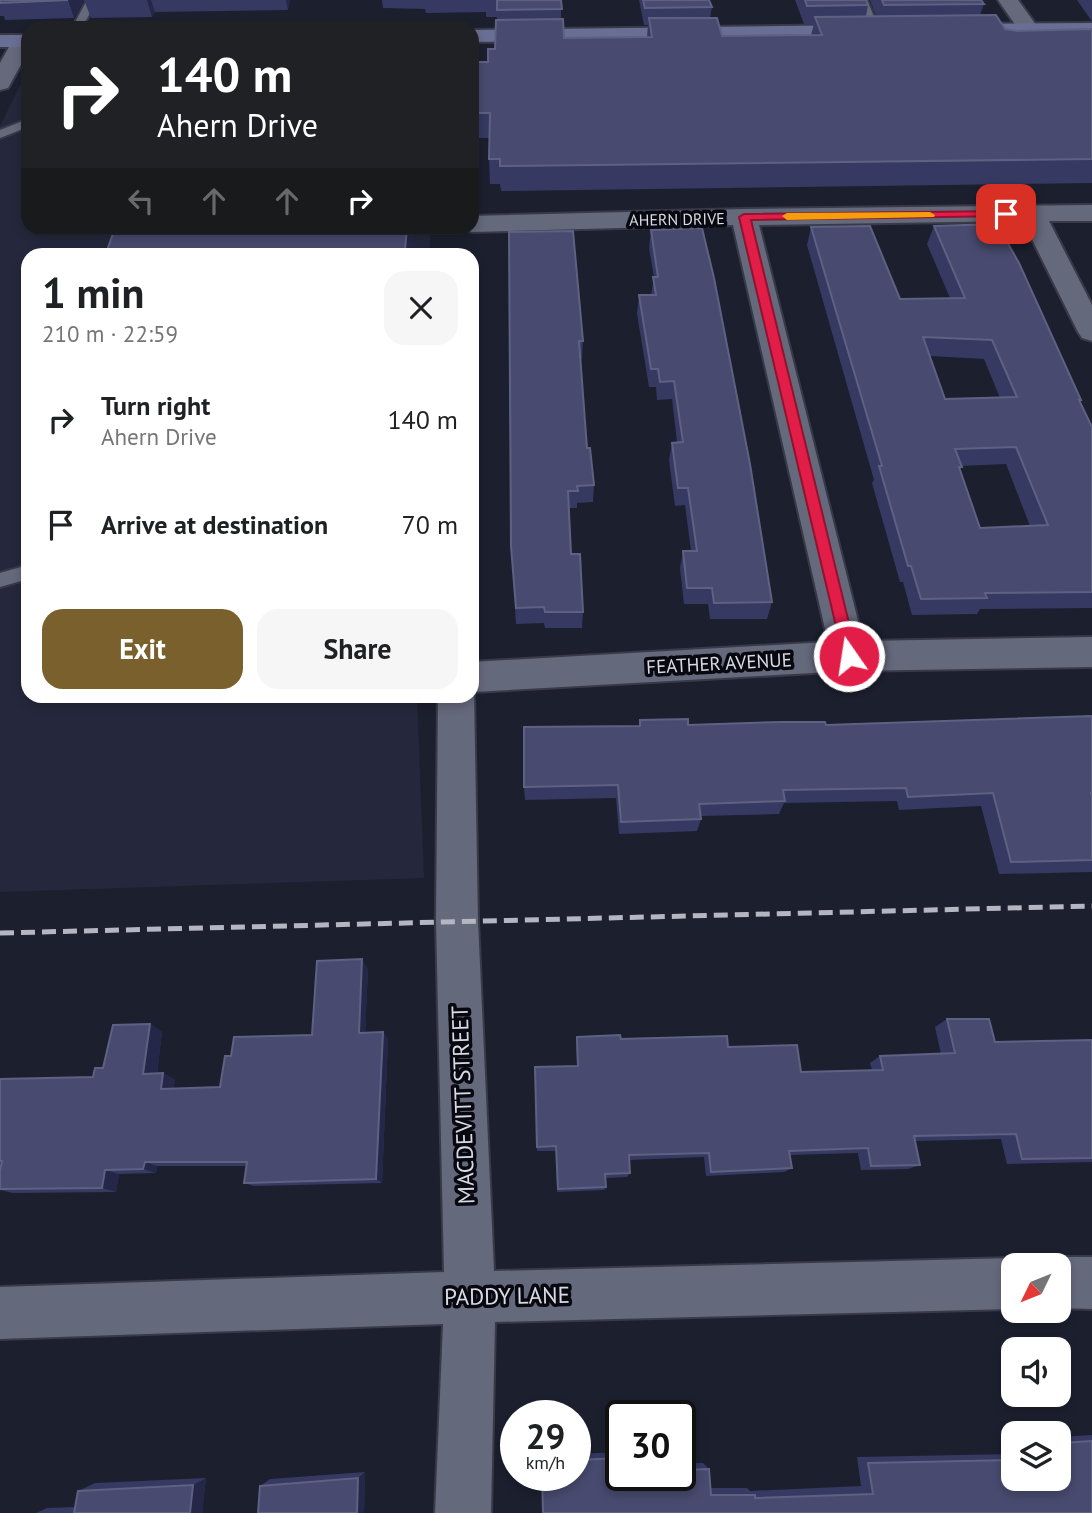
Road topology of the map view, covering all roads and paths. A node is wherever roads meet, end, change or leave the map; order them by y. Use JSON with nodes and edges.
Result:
{"nodes":[{"id":1,"x":92,"y":0,"type":"edge"},
{"id":2,"x":862,"y":0,"type":"edge"},
{"id":3,"x":1008,"y":0,"type":"edge"},
{"id":4,"x":81,"y":21,"type":"edge"},
{"id":5,"x":1028,"y":29,"type":"junction"},
{"id":6,"x":1092,"y":29,"type":"edge"},
{"id":7,"x":941,"y":30,"type":"edge"},
{"id":8,"x":875,"y":31,"type":"junction"},
{"id":9,"x":901,"y":31,"type":"edge"},
{"id":10,"x":479,"y":36,"type":"edge"},
{"id":11,"x":0,"y":41,"type":"edge"},
{"id":12,"x":21,"y":41,"type":"edge"},
{"id":13,"x":21,"y":48,"type":"edge"},
{"id":14,"x":0,"y":83,"type":"edge"},
{"id":15,"x":21,"y":126,"type":"edge"},
{"id":16,"x":0,"y":134,"type":"edge"},
{"id":17,"x":1092,"y":213,"type":"edge"},
{"id":18,"x":1032,"y":214,"type":"junction"},
{"id":19,"x":744,"y":217,"type":"junction"},
{"id":20,"x":479,"y":232,"type":"edge"},
{"id":21,"x":1092,"y":332,"type":"edge"},
{"id":22,"x":21,"y":574,"type":"edge"},
{"id":23,"x":0,"y":580,"type":"edge"},
{"id":24,"x":1092,"y":652,"type":"edge"},
{"id":25,"x":849,"y":656,"type":"junction"},
{"id":26,"x":479,"y":677,"type":"edge"},
{"id":27,"x":457,"y":703,"type":"edge"},
{"id":28,"x":1071,"y":1283,"type":"edge"},
{"id":29,"x":1092,"y":1283,"type":"edge"},
{"id":30,"x":1001,"y":1284,"type":"edge"},
{"id":31,"x":470,"y":1297,"type":"junction"},
{"id":32,"x":0,"y":1313,"type":"edge"},
{"id":33,"x":463,"y":1513,"type":"edge"}],
"edges":[{"from":1,"to":4,"type":"lane"},
{"from":2,"to":8,"type":"lane"},
{"from":3,"to":5,"type":"street"},
{"from":5,"to":6,"type":"street"},
{"from":5,"to":7,"type":"street"},
{"from":8,"to":9,"type":"street"},
{"from":8,"to":10,"type":"street"},
{"from":11,"to":12,"type":"street"},
{"from":13,"to":14,"type":"street"},
{"from":15,"to":16,"type":"lane"},
{"from":17,"to":18,"type":"street","name":"AHERN DRIVE"},
{"from":18,"to":19,"type":"street","name":"AHERN DRIVE"},
{"from":18,"to":21,"type":"street"},
{"from":19,"to":20,"type":"street","name":"AHERN DRIVE"},
{"from":19,"to":25,"type":"street"},
{"from":22,"to":23,"type":"lane"},
{"from":24,"to":25,"type":"street","name":"FEATHER AVENUE"},
{"from":25,"to":26,"type":"street","name":"FEATHER AVENUE"},
{"from":27,"to":31,"type":"street","name":"MACDEVITT STREET"},
{"from":28,"to":29,"type":"street"},
{"from":30,"to":31,"type":"street","name":"PADDY LANE"},
{"from":31,"to":32,"type":"street","name":"PADDY LANE"},
{"from":31,"to":33,"type":"street","name":"MACDEVITT STREET"}]}
